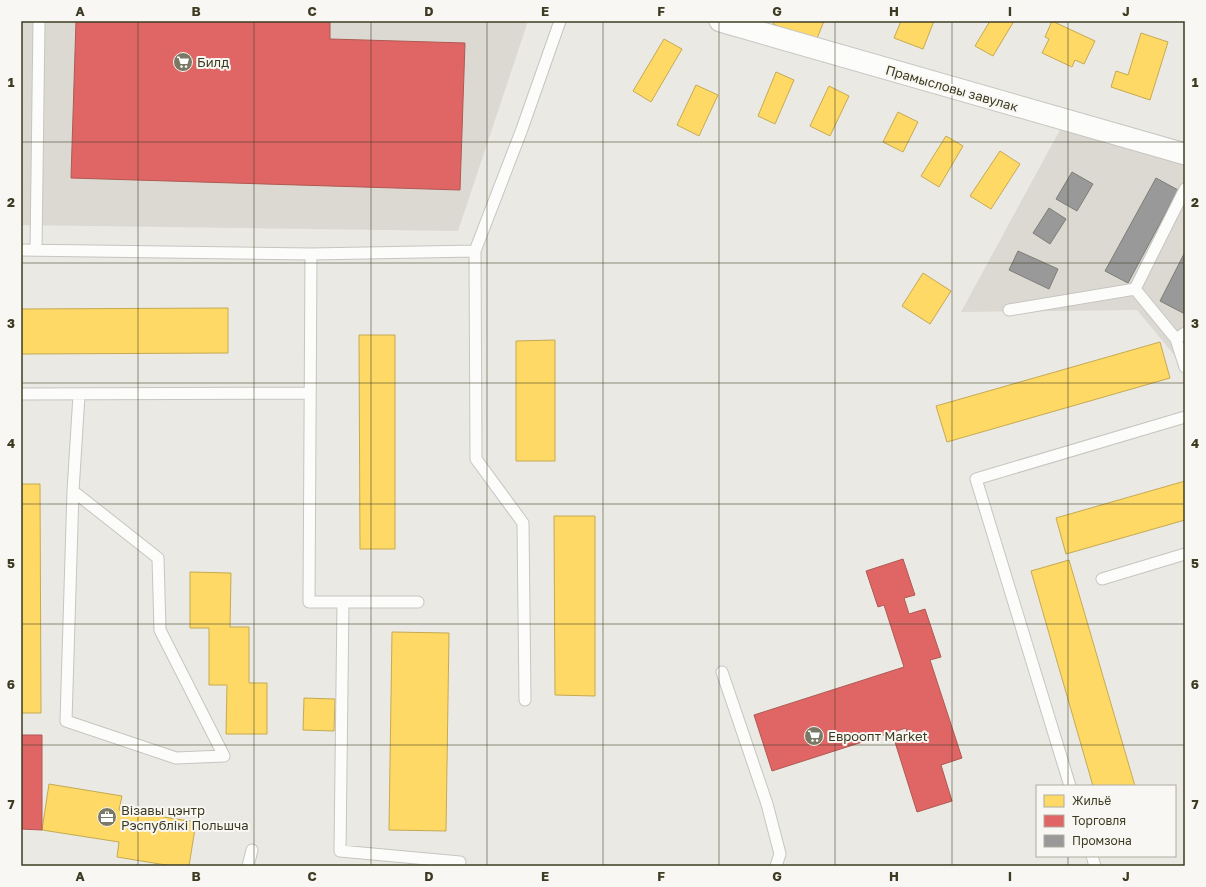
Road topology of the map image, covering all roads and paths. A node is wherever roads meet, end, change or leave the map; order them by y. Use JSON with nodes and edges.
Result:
{"nodes":[{"id":1,"x":39,"y":21,"type":"edge"},
{"id":2,"x":560,"y":21,"type":"edge"},
{"id":3,"x":720,"y":21,"type":"edge"},
{"id":4,"x":1185,"y":154,"type":"edge"},
{"id":5,"x":1185,"y":189,"type":"edge"},
{"id":6,"x":21,"y":250,"type":"edge"},
{"id":7,"x":36,"y":250,"type":"junction"},
{"id":8,"x":475,"y":251,"type":"junction"},
{"id":9,"x":310,"y":254,"type":"junction"},
{"id":10,"x":1135,"y":289,"type":"junction"},
{"id":11,"x":1009,"y":310,"type":"dead end"},
{"id":12,"x":1181,"y":336,"type":"edge"},
{"id":13,"x":1185,"y":368,"type":"edge"},
{"id":14,"x":309,"y":393,"type":"junction"},
{"id":15,"x":21,"y":394,"type":"edge"},
{"id":16,"x":79,"y":395,"type":"junction"},
{"id":17,"x":1185,"y":417,"type":"edge"},
{"id":18,"x":73,"y":491,"type":"junction"},
{"id":19,"x":1185,"y":554,"type":"edge"},
{"id":20,"x":1102,"y":579,"type":"dead end"},
{"id":21,"x":343,"y":602,"type":"junction"},
{"id":22,"x":418,"y":602,"type":"dead end"},
{"id":23,"x":722,"y":672,"type":"dead end"},
{"id":24,"x":524,"y":700,"type":"dead end"},
{"id":25,"x":1070,"y":785,"type":"edge"},
{"id":26,"x":252,"y":850,"type":"dead end"},
{"id":27,"x":460,"y":862,"type":"dead end"},
{"id":28,"x":248,"y":866,"type":"edge"},
{"id":29,"x":776,"y":866,"type":"edge"}],
"edges":[{"from":1,"to":7,"type":"lane"},
{"from":2,"to":8,"type":"lane"},
{"from":3,"to":4,"type":"street","name":"Прамысловы завулак"},
{"from":5,"to":10,"type":"lane"},
{"from":6,"to":7,"type":"lane"},
{"from":7,"to":9,"type":"lane"},
{"from":8,"to":9,"type":"lane"},
{"from":8,"to":24,"type":"lane"},
{"from":9,"to":14,"type":"lane"},
{"from":10,"to":11,"type":"lane"},
{"from":10,"to":12,"type":"lane"},
{"from":12,"to":13,"type":"lane"},
{"from":14,"to":16,"type":"lane"},
{"from":14,"to":21,"type":"lane"},
{"from":15,"to":16,"type":"lane"},
{"from":16,"to":18,"type":"lane"},
{"from":17,"to":25,"type":"lane"},
{"from":18,"to":18,"type":"lane"},
{"from":19,"to":20,"type":"lane"},
{"from":21,"to":22,"type":"lane"},
{"from":21,"to":27,"type":"lane"},
{"from":23,"to":29,"type":"lane"},
{"from":26,"to":28,"type":"lane"}]}
